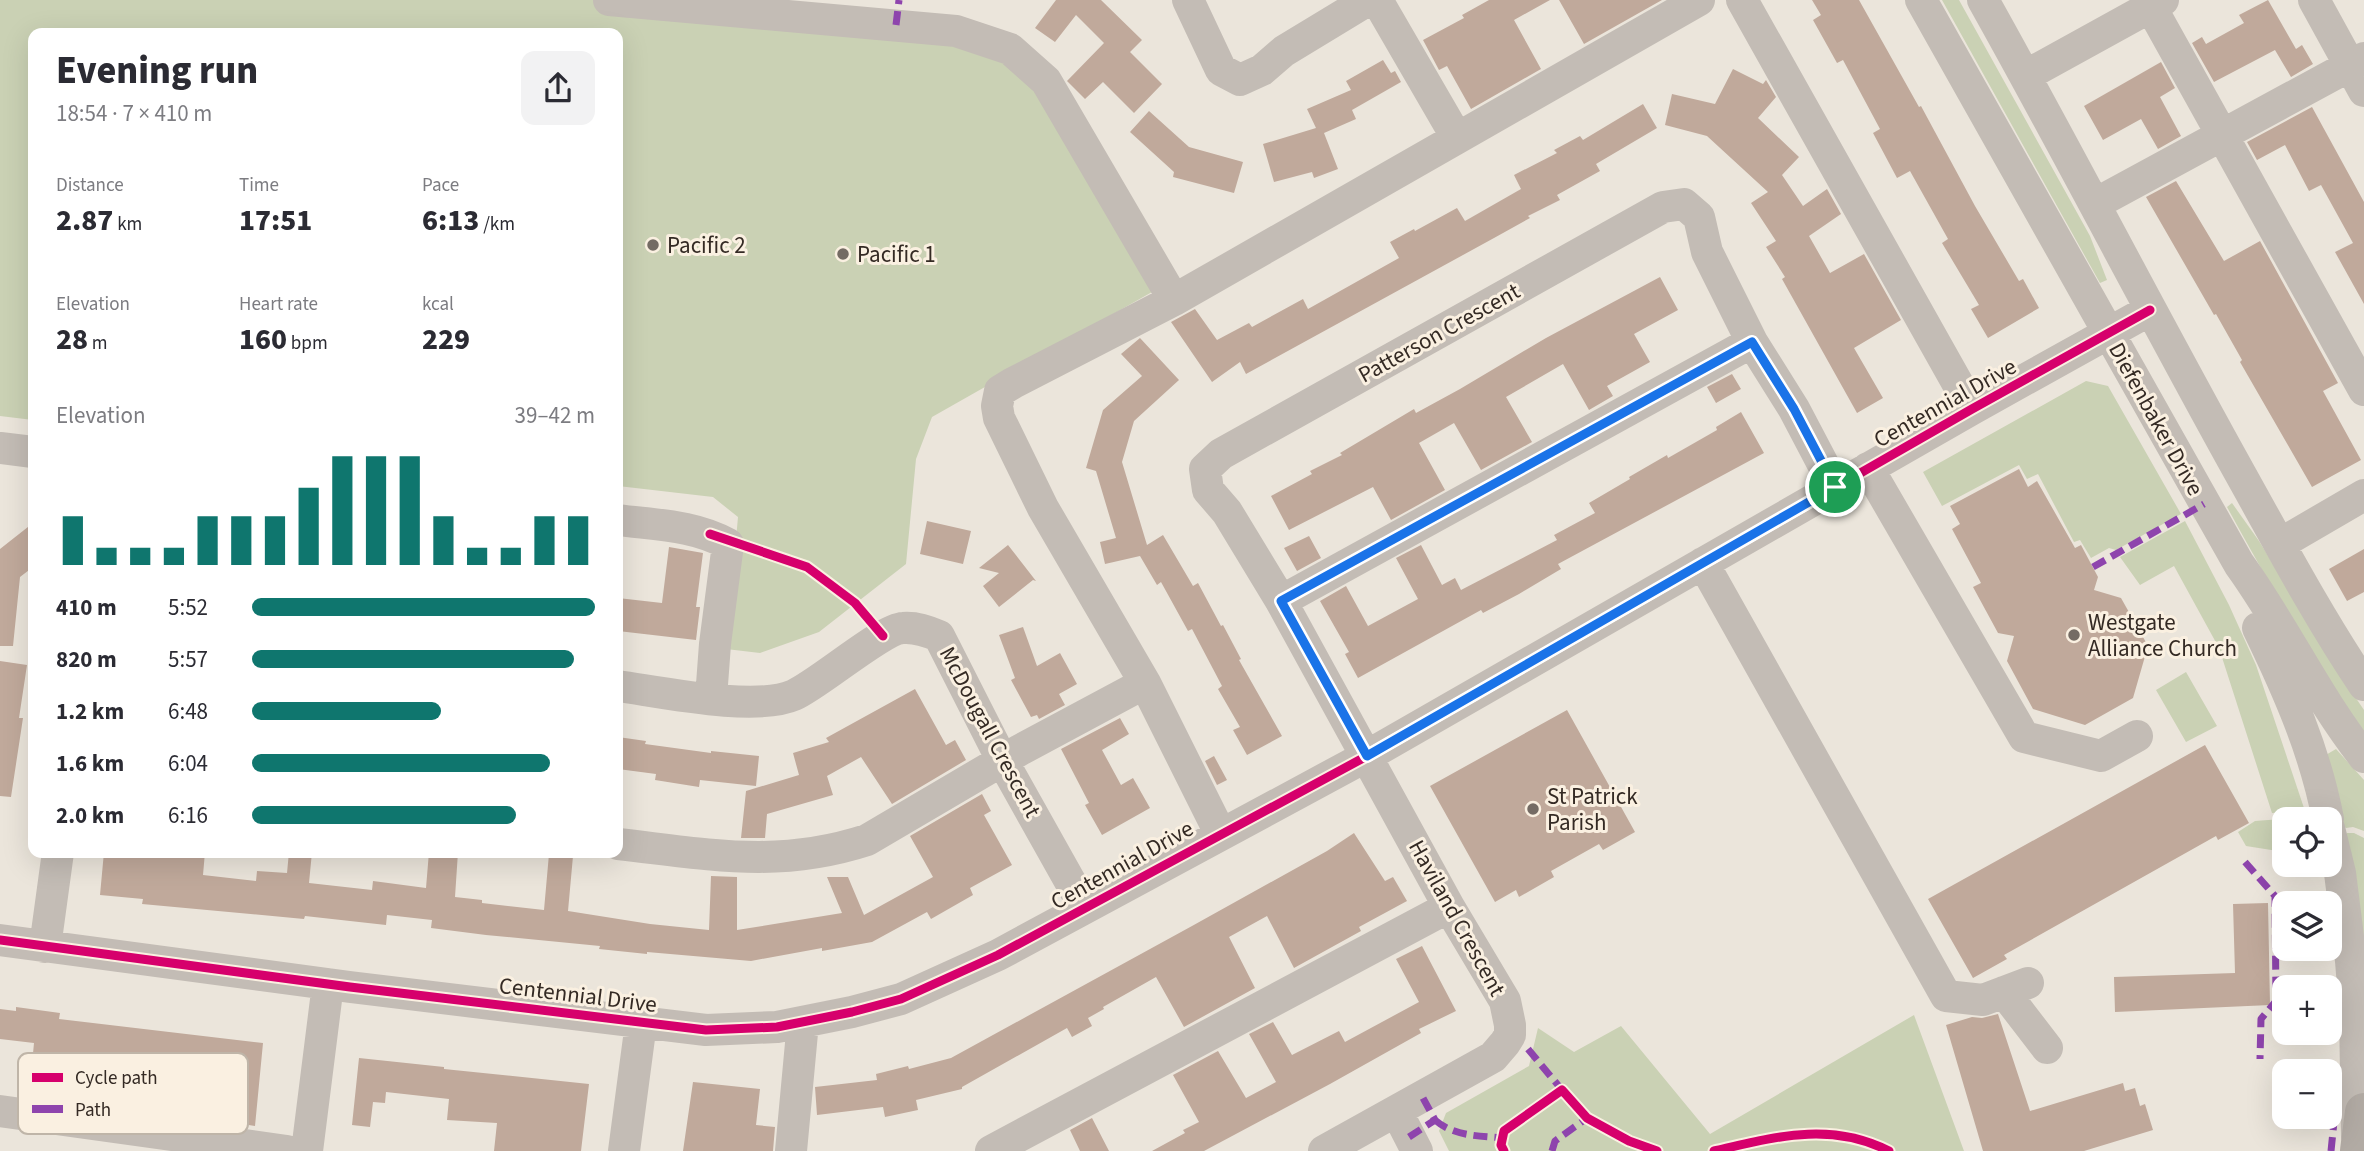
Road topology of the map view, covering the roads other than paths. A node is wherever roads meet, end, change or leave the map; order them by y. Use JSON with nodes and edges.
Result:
{"nodes":[{"id":1,"x":609,"y":0,"type":"edge"},
{"id":2,"x":1188,"y":0,"type":"edge"},
{"id":3,"x":1368,"y":0,"type":"edge"},
{"id":4,"x":1377,"y":0,"type":"edge"},
{"id":5,"x":1699,"y":0,"type":"edge"},
{"id":6,"x":1742,"y":0,"type":"edge"},
{"id":7,"x":1921,"y":0,"type":"edge"},
{"id":8,"x":1983,"y":0,"type":"edge"},
{"id":9,"x":2314,"y":0,"type":"edge"},
{"id":10,"x":2154,"y":2,"type":"edge"},
{"id":11,"x":2359,"y":71,"type":"edge"},
{"id":12,"x":2025,"y":76,"type":"junction"},
{"id":13,"x":2223,"y":133,"type":"junction"},
{"id":14,"x":1457,"y":138,"type":"junction"},
{"id":15,"x":2095,"y":204,"type":"junction"},
{"id":16,"x":1174,"y":300,"type":"junction"},
{"id":17,"x":2150,"y":310,"type":"junction"},
{"id":18,"x":2108,"y":334,"type":"junction"},
{"id":19,"x":1752,"y":342,"type":"junction"},
{"id":20,"x":2364,"y":390,"type":"edge"},
{"id":21,"x":1972,"y":409,"type":"junction"},
{"id":22,"x":0,"y":448,"type":"edge"},
{"id":23,"x":28,"y":451,"type":"edge"},
{"id":24,"x":1868,"y":468,"type":"junction"},
{"id":25,"x":1835,"y":487,"type":"junction"},
{"id":26,"x":2364,"y":495,"type":"edge"},
{"id":27,"x":623,"y":521,"type":"edge"},
{"id":28,"x":2280,"y":544,"type":"junction"},
{"id":29,"x":1703,"y":563,"type":"junction"},
{"id":30,"x":2239,"y":564,"type":"junction"},
{"id":31,"x":1281,"y":601,"type":"junction"},
{"id":32,"x":2363,"y":682,"type":"edge"},
{"id":33,"x":1144,"y":683,"type":"junction"},
{"id":34,"x":623,"y":687,"type":"edge"},
{"id":35,"x":711,"y":698,"type":"junction"},
{"id":36,"x":2137,"y":736,"type":"dead end"},
{"id":37,"x":1367,"y":756,"type":"junction"},
{"id":38,"x":2364,"y":757,"type":"edge"},
{"id":39,"x":1002,"y":761,"type":"junction"},
{"id":40,"x":2325,"y":807,"type":"edge"},
{"id":41,"x":1220,"y":833,"type":"junction"},
{"id":42,"x":623,"y":845,"type":"edge"},
{"id":43,"x":57,"y":858,"type":"edge"},
{"id":44,"x":2340,"y":877,"type":"edge"},
{"id":45,"x":1450,"y":906,"type":"junction"},
{"id":46,"x":1085,"y":908,"type":"junction"},
{"id":47,"x":0,"y":940,"type":"edge"},
{"id":48,"x":45,"y":947,"type":"junction"},
{"id":49,"x":328,"y":984,"type":"junction"},
{"id":50,"x":803,"y":1022,"type":"junction"},
{"id":51,"x":641,"y":1023,"type":"junction"},
{"id":52,"x":2047,"y":1048,"type":"dead end"},
{"id":53,"x":0,"y":1111,"type":"edge"},
{"id":54,"x":1397,"y":1112,"type":"junction"},
{"id":55,"x":2364,"y":1112,"type":"edge"},
{"id":56,"x":18,"y":1114,"type":"edge"},
{"id":57,"x":165,"y":1134,"type":"edge"},
{"id":58,"x":287,"y":1151,"type":"edge"},
{"id":59,"x":307,"y":1151,"type":"edge"},
{"id":60,"x":624,"y":1151,"type":"edge"},
{"id":61,"x":791,"y":1151,"type":"edge"},
{"id":62,"x":991,"y":1151,"type":"edge"},
{"id":63,"x":1324,"y":1151,"type":"edge"},
{"id":64,"x":1417,"y":1151,"type":"edge"},
{"id":65,"x":2358,"y":1151,"type":"edge"}],
"edges":[{"from":1,"to":16,"type":"street"},
{"from":2,"to":3,"type":"street"},
{"from":4,"to":14,"type":"street"},
{"from":5,"to":14,"type":"street"},
{"from":6,"to":21,"type":"street"},
{"from":7,"to":18,"type":"street","name":"Diefenbaker Drive"},
{"from":8,"to":12,"type":"street","name":"Diefenbaker Drive"},
{"from":9,"to":11,"type":"street"},
{"from":10,"to":12,"type":"street"},
{"from":10,"to":13,"type":"street"},
{"from":11,"to":13,"type":"street"},
{"from":12,"to":15,"type":"street","name":"Diefenbaker Drive"},
{"from":13,"to":15,"type":"street"},
{"from":13,"to":20,"type":"street"},
{"from":14,"to":16,"type":"street"},
{"from":15,"to":17,"type":"street","name":"Diefenbaker Drive"},
{"from":16,"to":33,"type":"street"},
{"from":17,"to":18,"type":"street","name":"Centennial Drive"},
{"from":17,"to":28,"type":"street","name":"Diefenbaker Drive"},
{"from":18,"to":21,"type":"street","name":"Centennial Drive"},
{"from":18,"to":30,"type":"street","name":"Diefenbaker Drive"},
{"from":19,"to":25,"type":"street","name":"Patterson Crescent"},
{"from":19,"to":31,"type":"street"},
{"from":19,"to":31,"type":"street","name":"Patterson Crescent"},
{"from":21,"to":24,"type":"street","name":"Centennial Drive"},
{"from":22,"to":23,"type":"street"},
{"from":24,"to":25,"type":"street","name":"Centennial Drive"},
{"from":24,"to":36,"type":"street"},
{"from":25,"to":29,"type":"street","name":"Centennial Drive"},
{"from":26,"to":28,"type":"street"},
{"from":27,"to":35,"type":"street"},
{"from":28,"to":32,"type":"street","name":"Diefenbaker Drive"},
{"from":29,"to":37,"type":"street","name":"Centennial Drive"},
{"from":29,"to":52,"type":"street"},
{"from":30,"to":38,"type":"street","name":"Diefenbaker Drive"},
{"from":30,"to":40,"type":"street"},
{"from":31,"to":37,"type":"street","name":"Patterson Crescent"},
{"from":33,"to":39,"type":"street"},
{"from":33,"to":41,"type":"street"},
{"from":34,"to":35,"type":"street","name":"McDougall Crescent"},
{"from":35,"to":39,"type":"street","name":"McDougall Crescent"},
{"from":37,"to":41,"type":"street","name":"Centennial Drive"},
{"from":37,"to":45,"type":"street","name":"Haviland Crescent"},
{"from":39,"to":42,"type":"street"},
{"from":39,"to":46,"type":"street","name":"McDougall Crescent"},
{"from":41,"to":46,"type":"street","name":"Centennial Drive"},
{"from":43,"to":48,"type":"street"},
{"from":44,"to":65,"type":"street"},
{"from":45,"to":54,"type":"street","name":"Haviland Crescent"},
{"from":45,"to":62,"type":"street"},
{"from":46,"to":50,"type":"street","name":"Centennial Drive"},
{"from":47,"to":48,"type":"street","name":"Centennial Drive"},
{"from":48,"to":49,"type":"street","name":"Centennial Drive"},
{"from":49,"to":51,"type":"street","name":"Centennial Drive"},
{"from":49,"to":59,"type":"street"},
{"from":50,"to":51,"type":"street","name":"Centennial Drive"},
{"from":50,"to":61,"type":"street"},
{"from":51,"to":60,"type":"street"},
{"from":53,"to":56,"type":"street"},
{"from":54,"to":63,"type":"street","name":"Haviland Crescent"},
{"from":54,"to":64,"type":"street"},
{"from":55,"to":65,"type":"main road"},
{"from":57,"to":58,"type":"street"}]}
